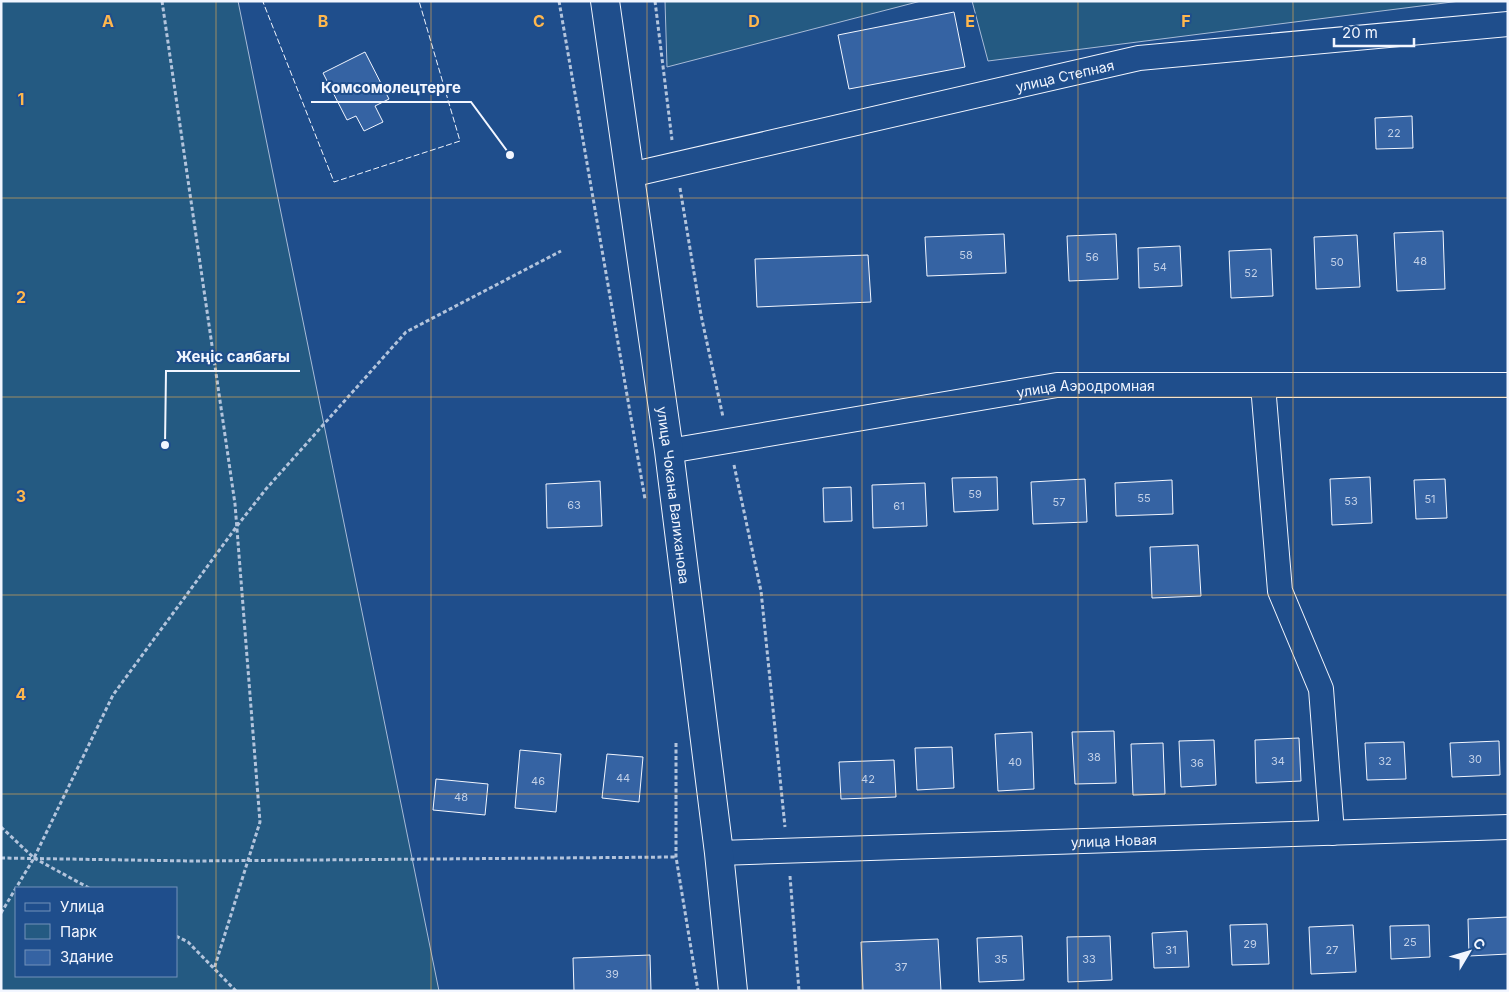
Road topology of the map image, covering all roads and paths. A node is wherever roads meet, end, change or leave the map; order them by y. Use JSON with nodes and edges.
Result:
{"nodes":[{"id":1,"x":162,"y":1,"type":"edge"},
{"id":2,"x":559,"y":1,"type":"edge"},
{"id":3,"x":605,"y":1,"type":"edge"},
{"id":4,"x":656,"y":1,"type":"edge"},
{"id":5,"x":1508,"y":24,"type":"edge"},
{"id":6,"x":676,"y":165,"type":"junction"},
{"id":7,"x":630,"y":175,"type":"junction"},
{"id":8,"x":561,"y":251,"type":"dead end"},
{"id":9,"x":1264,"y":385,"type":"junction"},
{"id":10,"x":1508,"y":385,"type":"edge"},
{"id":11,"x":728,"y":441,"type":"junction"},
{"id":12,"x":669,"y":451,"type":"junction"},
{"id":13,"x":646,"y":507,"type":"dead end"},
{"id":14,"x":237,"y":526,"type":"junction"},
{"id":15,"x":676,"y":740,"type":"dead end"},
{"id":16,"x":1,"y":827,"type":"edge"},
{"id":17,"x":1508,"y":827,"type":"edge"},
{"id":18,"x":1332,"y":833,"type":"junction"},
{"id":19,"x":787,"y":851,"type":"junction"},
{"id":20,"x":719,"y":853,"type":"junction"},
{"id":21,"x":1,"y":858,"type":"edge"},
{"id":22,"x":34,"y":858,"type":"junction"},
{"id":23,"x":676,"y":858,"type":"junction"},
{"id":24,"x":248,"y":860,"type":"junction"},
{"id":25,"x":16,"y":887,"type":"edge"},
{"id":26,"x":87,"y":887,"type":"edge"},
{"id":27,"x":15,"y":889,"type":"edge"},
{"id":28,"x":1,"y":912,"type":"edge"},
{"id":29,"x":178,"y":937,"type":"edge"},
{"id":30,"x":214,"y":969,"type":"junction"},
{"id":31,"x":236,"y":991,"type":"edge"},
{"id":32,"x":698,"y":991,"type":"edge"},
{"id":33,"x":733,"y":991,"type":"edge"},
{"id":34,"x":799,"y":991,"type":"edge"}],
"edges":[{"from":1,"to":14,"type":"path"},
{"from":2,"to":13,"type":"path"},
{"from":3,"to":7,"type":"main road","name":"улица Чокана Валиханова"},
{"from":4,"to":6,"type":"path"},
{"from":5,"to":6,"type":"street","name":"улица Степная"},
{"from":6,"to":7,"type":"street","name":"улица Степная"},
{"from":6,"to":11,"type":"path"},
{"from":7,"to":12,"type":"main road","name":"улица Чокана Валиханова"},
{"from":8,"to":14,"type":"path"},
{"from":9,"to":10,"type":"street","name":"улица Аэродромная"},
{"from":9,"to":11,"type":"street","name":"улица Аэродромная"},
{"from":9,"to":18,"type":"street"},
{"from":11,"to":12,"type":"street","name":"улица Аэродромная"},
{"from":11,"to":19,"type":"path"},
{"from":12,"to":20,"type":"main road","name":"улица Чокана Валиханова"},
{"from":14,"to":22,"type":"path"},
{"from":14,"to":24,"type":"path"},
{"from":15,"to":23,"type":"path"},
{"from":16,"to":22,"type":"path"},
{"from":17,"to":18,"type":"street","name":"улица Новая"},
{"from":18,"to":19,"type":"street","name":"улица Новая"},
{"from":19,"to":20,"type":"street","name":"улица Новая"},
{"from":19,"to":34,"type":"path"},
{"from":20,"to":33,"type":"main road","name":"улица Чокана Валиханова"},
{"from":21,"to":22,"type":"path"},
{"from":22,"to":24,"type":"path"},
{"from":22,"to":25,"type":"path"},
{"from":22,"to":26,"type":"path"},
{"from":23,"to":24,"type":"path"},
{"from":23,"to":32,"type":"path"},
{"from":24,"to":30,"type":"path"},
{"from":27,"to":28,"type":"path"},
{"from":29,"to":30,"type":"path"},
{"from":30,"to":31,"type":"path"}]}
